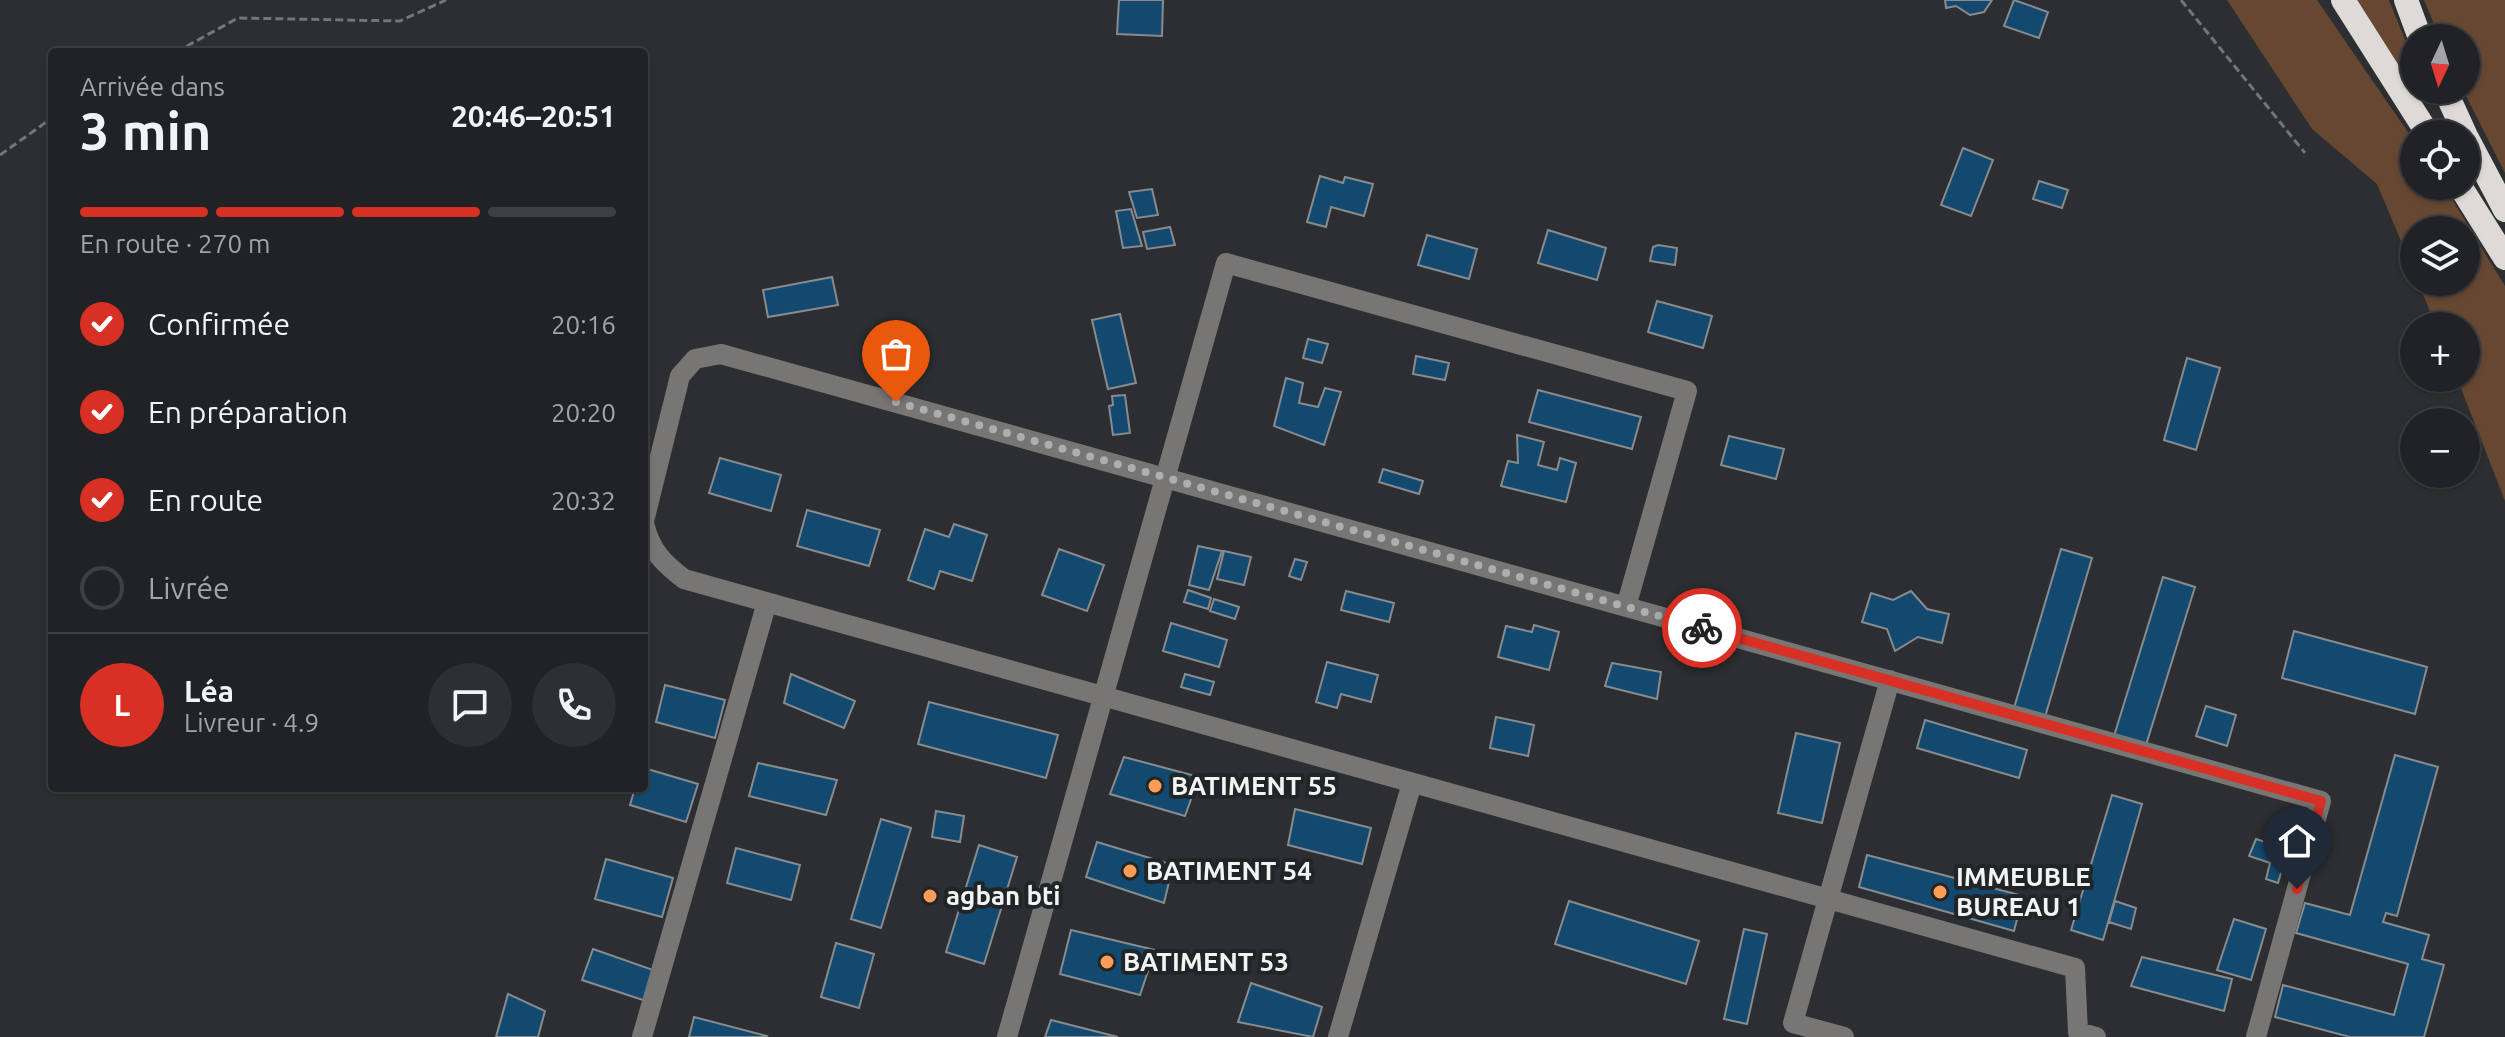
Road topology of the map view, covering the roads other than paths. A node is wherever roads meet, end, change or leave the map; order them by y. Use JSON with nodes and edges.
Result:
{"nodes":[{"id":1,"x":2343,"y":0,"type":"edge"},
{"id":2,"x":2406,"y":0,"type":"edge"},
{"id":3,"x":2415,"y":24,"type":"edge"},
{"id":4,"x":2419,"y":120,"type":"edge"},
{"id":5,"x":2480,"y":162,"type":"edge"},
{"id":6,"x":2469,"y":200,"type":"edge"},
{"id":7,"x":2505,"y":210,"type":"edge"},
{"id":8,"x":2505,"y":258,"type":"edge"},
{"id":9,"x":1165,"y":477,"type":"junction"},
{"id":10,"x":648,"y":506,"type":"edge"},
{"id":11,"x":648,"y":541,"type":"edge"},
{"id":12,"x":767,"y":602,"type":"junction"},
{"id":13,"x":1626,"y":607,"type":"junction"},
{"id":14,"x":1890,"y":680,"type":"junction"},
{"id":15,"x":1105,"y":697,"type":"junction"},
{"id":16,"x":1412,"y":783,"type":"junction"},
{"id":17,"x":1831,"y":900,"type":"junction"},
{"id":18,"x":2083,"y":1035,"type":"edge"},
{"id":19,"x":642,"y":1037,"type":"edge"},
{"id":20,"x":1007,"y":1037,"type":"edge"},
{"id":21,"x":1338,"y":1037,"type":"edge"},
{"id":22,"x":1844,"y":1037,"type":"edge"},
{"id":23,"x":2256,"y":1037,"type":"edge"}],
"edges":[{"from":1,"to":4,"type":"highway"},
{"from":2,"to":3,"type":"highway"},
{"from":5,"to":7,"type":"highway"},
{"from":6,"to":8,"type":"highway"},
{"from":9,"to":10,"type":"lane"},
{"from":9,"to":13,"type":"lane"},
{"from":9,"to":13,"type":"lane"},
{"from":9,"to":15,"type":"lane"},
{"from":11,"to":12,"type":"lane"},
{"from":12,"to":15,"type":"lane"},
{"from":12,"to":19,"type":"lane"},
{"from":13,"to":14,"type":"lane"},
{"from":14,"to":17,"type":"lane"},
{"from":14,"to":23,"type":"lane"},
{"from":15,"to":16,"type":"lane"},
{"from":15,"to":20,"type":"lane"},
{"from":16,"to":17,"type":"lane"},
{"from":16,"to":21,"type":"lane"},
{"from":17,"to":18,"type":"lane"},
{"from":17,"to":22,"type":"lane"}]}
